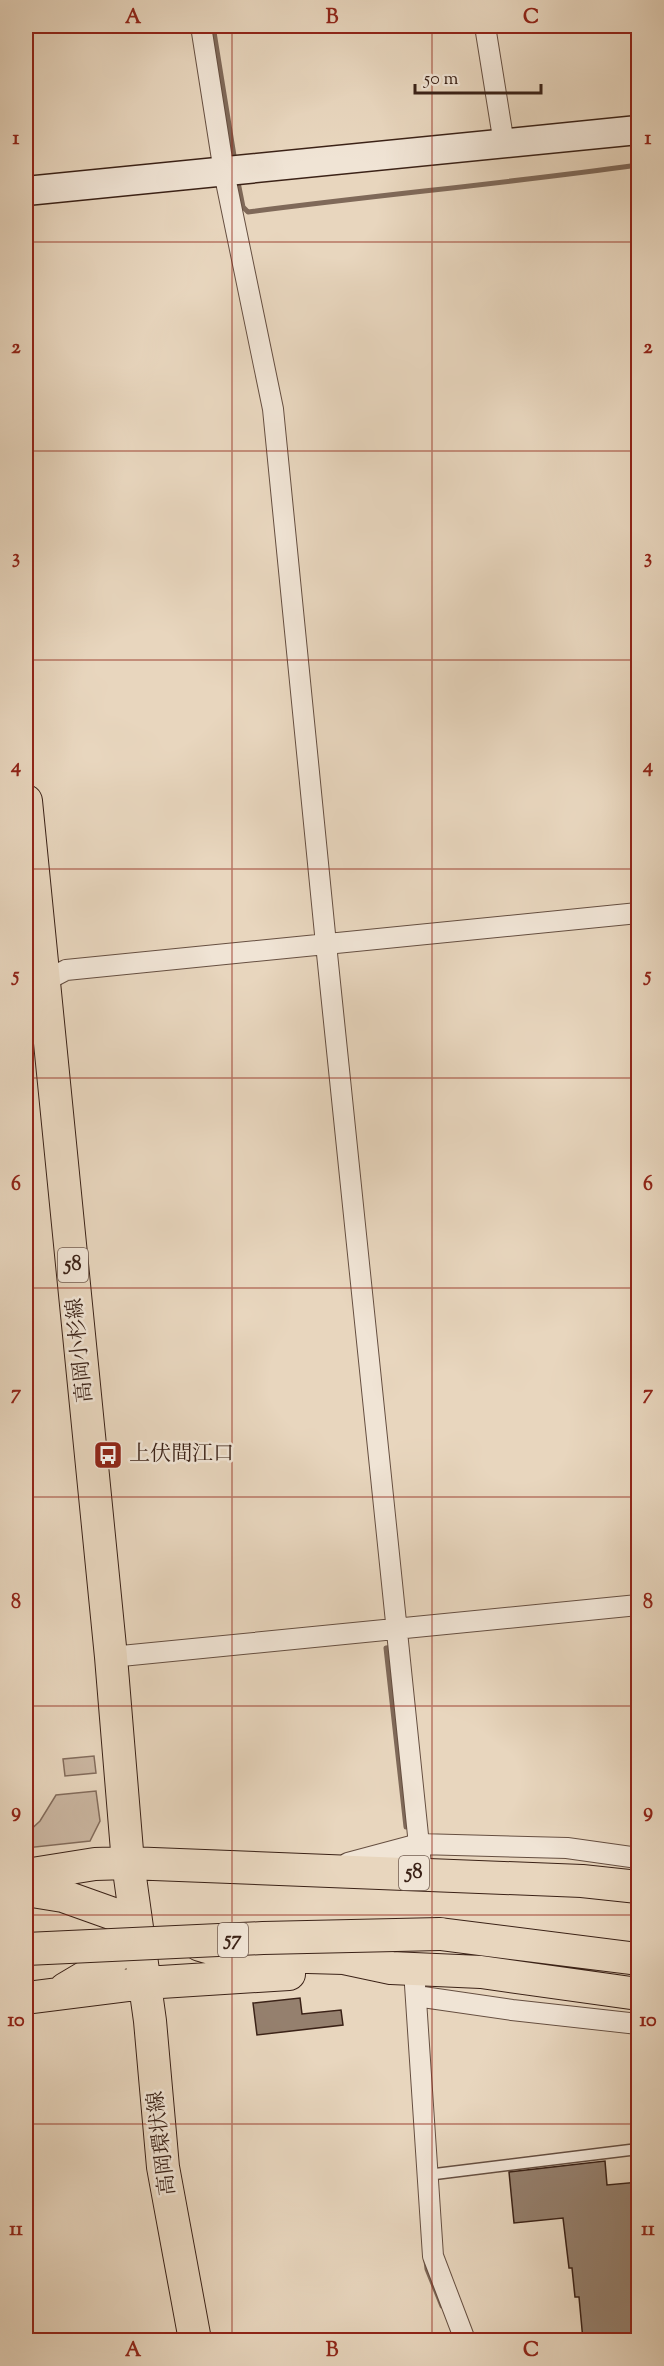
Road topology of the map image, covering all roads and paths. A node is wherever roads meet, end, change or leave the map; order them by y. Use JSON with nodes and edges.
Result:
{"nodes":[{"id":1,"x":201,"y":26,"type":"edge"},
{"id":2,"x":485,"y":26,"type":"edge"},
{"id":3,"x":639,"y":130,"type":"edge"},
{"id":4,"x":504,"y":144,"type":"junction"},
{"id":5,"x":233,"y":171,"type":"junction"},
{"id":6,"x":26,"y":191,"type":"edge"},
{"id":7,"x":26,"y":801,"type":"edge"},
{"id":8,"x":28,"y":846,"type":"edge"},
{"id":9,"x":639,"y":913,"type":"edge"},
{"id":10,"x":326,"y":944,"type":"junction"},
{"id":11,"x":35,"y":982,"type":"edge"},
{"id":12,"x":639,"y":1605,"type":"edge"},
{"id":13,"x":399,"y":1630,"type":"junction"},
{"id":14,"x":111,"y":1657,"type":"junction"},
{"id":15,"x":639,"y":1858,"type":"edge"},
{"id":16,"x":420,"y":1859,"type":"junction"},
{"id":17,"x":128,"y":1863,"type":"junction"},
{"id":18,"x":189,"y":1865,"type":"junction"},
{"id":19,"x":26,"y":1875,"type":"edge"},
{"id":20,"x":639,"y":1887,"type":"edge"},
{"id":21,"x":26,"y":1890,"type":"edge"},
{"id":22,"x":137,"y":1925,"type":"junction"},
{"id":23,"x":440,"y":1934,"type":"junction"},
{"id":24,"x":639,"y":1940,"type":"edge"},
{"id":25,"x":26,"y":1949,"type":"edge"},
{"id":26,"x":639,"y":1959,"type":"edge"},
{"id":27,"x":407,"y":1978,"type":"junction"},
{"id":28,"x":145,"y":1983,"type":"junction"},
{"id":29,"x":639,"y":1994,"type":"edge"},
{"id":30,"x":40,"y":1997,"type":"edge"},
{"id":31,"x":639,"y":2024,"type":"edge"},
{"id":32,"x":639,"y":2149,"type":"edge"},
{"id":33,"x":428,"y":2175,"type":"junction"},
{"id":34,"x":195,"y":2340,"type":"edge"},
{"id":35,"x":465,"y":2340,"type":"edge"}],
"edges":[{"from":1,"to":5,"type":"street"},
{"from":2,"to":4,"type":"street"},
{"from":3,"to":4,"type":"street"},
{"from":4,"to":5,"type":"street"},
{"from":5,"to":6,"type":"street"},
{"from":5,"to":10,"type":"street"},
{"from":7,"to":8,"type":"main road","name":"高岡小杉線","number":"58"},
{"from":8,"to":11,"type":"main road","name":"高岡小杉線","number":"58"},
{"from":9,"to":10,"type":"street"},
{"from":10,"to":11,"type":"street"},
{"from":10,"to":13,"type":"street"},
{"from":11,"to":14,"type":"main road","name":"高岡小杉線","number":"58"},
{"from":12,"to":13,"type":"street"},
{"from":13,"to":14,"type":"street"},
{"from":13,"to":16,"type":"street"},
{"from":14,"to":17,"type":"main road","name":"高岡小杉線","number":"58"},
{"from":15,"to":16,"type":"street"},
{"from":16,"to":18,"type":"main road","number":"58"},
{"from":16,"to":20,"type":"main road","number":"58"},
{"from":17,"to":18,"type":"main road","number":"58"},
{"from":17,"to":19,"type":"main road"},
{"from":17,"to":22,"type":"main road","name":"高岡環状線"},
{"from":18,"to":22,"type":"main road"},
{"from":21,"to":22,"type":"main road"},
{"from":22,"to":27,"type":"main road"},
{"from":22,"to":28,"type":"main road","name":"高岡環状線"},
{"from":22,"to":30,"type":"main road"},
{"from":23,"to":24,"type":"main road","number":"57"},
{"from":23,"to":25,"type":"main road","number":"57","bridge":true},
{"from":23,"to":26,"type":"main road","number":"57"},
{"from":27,"to":28,"type":"main road"},
{"from":27,"to":29,"type":"main road"},
{"from":27,"to":31,"type":"street"},
{"from":27,"to":33,"type":"street"},
{"from":28,"to":30,"type":"main road"},
{"from":28,"to":34,"type":"main road","name":"高岡環状線"},
{"from":32,"to":33,"type":"lane"},
{"from":33,"to":35,"type":"street"}]}
